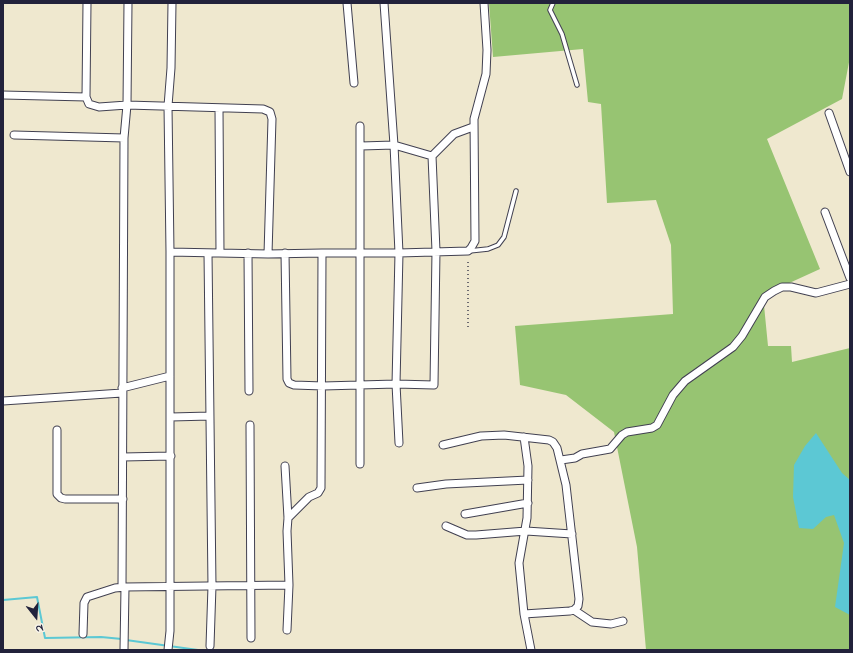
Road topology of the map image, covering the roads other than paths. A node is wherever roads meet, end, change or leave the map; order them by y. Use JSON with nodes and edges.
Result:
{"nodes":[{"id":1,"x":86,"y":3,"type":"edge"},
{"id":2,"x":128,"y":3,"type":"edge"},
{"id":3,"x":172,"y":3,"type":"edge"},
{"id":4,"x":347,"y":3,"type":"edge"},
{"id":5,"x":384,"y":3,"type":"edge"},
{"id":6,"x":484,"y":3,"type":"edge"},
{"id":7,"x":553,"y":3,"type":"edge"},
{"id":8,"x":354,"y":82,"type":"dead end"},
{"id":9,"x":577,"y":85,"type":"dead end"},
{"id":10,"x":3,"y":95,"type":"edge"},
{"id":11,"x":86,"y":97,"type":"junction"},
{"id":12,"x":127,"y":105,"type":"junction"},
{"id":13,"x":168,"y":106,"type":"junction"},
{"id":14,"x":218,"y":108,"type":"junction"},
{"id":15,"x":829,"y":113,"type":"dead end"},
{"id":16,"x":360,"y":126,"type":"dead end"},
{"id":17,"x":473,"y":127,"type":"junction"},
{"id":18,"x":14,"y":135,"type":"dead end"},
{"id":19,"x":124,"y":138,"type":"junction"},
{"id":20,"x":361,"y":146,"type":"junction"},
{"id":21,"x":394,"y":146,"type":"junction"},
{"id":22,"x":432,"y":156,"type":"junction"},
{"id":23,"x":850,"y":172,"type":"edge"},
{"id":24,"x":516,"y":191,"type":"dead end"},
{"id":25,"x":826,"y":212,"type":"dead end"},
{"id":26,"x":468,"y":251,"type":"junction"},
{"id":27,"x":170,"y":252,"type":"junction"},
{"id":28,"x":361,"y":252,"type":"junction"},
{"id":29,"x":436,"y":252,"type":"junction"},
{"id":30,"x":208,"y":253,"type":"junction"},
{"id":31,"x":220,"y":253,"type":"junction"},
{"id":32,"x":248,"y":253,"type":"junction"},
{"id":33,"x":285,"y":253,"type":"junction"},
{"id":34,"x":322,"y":253,"type":"junction"},
{"id":35,"x":399,"y":253,"type":"junction"},
{"id":36,"x":268,"y":254,"type":"junction"},
{"id":37,"x":850,"y":278,"type":"edge"},
{"id":38,"x":850,"y":284,"type":"edge"},
{"id":39,"x":170,"y":376,"type":"junction"},
{"id":40,"x":396,"y":384,"type":"junction"},
{"id":41,"x":360,"y":385,"type":"junction"},
{"id":42,"x":323,"y":386,"type":"junction"},
{"id":43,"x":122,"y":390,"type":"junction"},
{"id":44,"x":249,"y":391,"type":"dead end"},
{"id":45,"x":3,"y":401,"type":"edge"},
{"id":46,"x":210,"y":416,"type":"junction"},
{"id":47,"x":171,"y":417,"type":"junction"},
{"id":48,"x":250,"y":425,"type":"dead end"},
{"id":49,"x":57,"y":430,"type":"dead end"},
{"id":50,"x":524,"y":437,"type":"junction"},
{"id":51,"x":398,"y":443,"type":"dead end"},
{"id":52,"x":443,"y":445,"type":"dead end"},
{"id":53,"x":171,"y":456,"type":"junction"},
{"id":54,"x":123,"y":457,"type":"junction"},
{"id":55,"x":561,"y":460,"type":"junction"},
{"id":56,"x":360,"y":464,"type":"dead end"},
{"id":57,"x":285,"y":466,"type":"dead end"},
{"id":58,"x":528,"y":480,"type":"junction"},
{"id":59,"x":417,"y":488,"type":"dead end"},
{"id":60,"x":123,"y":499,"type":"junction"},
{"id":61,"x":528,"y":503,"type":"junction"},
{"id":62,"x":464,"y":514,"type":"dead end"},
{"id":63,"x":288,"y":518,"type":"junction"},
{"id":64,"x":446,"y":526,"type":"dead end"},
{"id":65,"x":526,"y":531,"type":"junction"},
{"id":66,"x":572,"y":534,"type":"junction"},
{"id":67,"x":252,"y":585,"type":"junction"},
{"id":68,"x":289,"y":585,"type":"junction"},
{"id":69,"x":170,"y":586,"type":"junction"},
{"id":70,"x":212,"y":586,"type":"junction"},
{"id":71,"x":124,"y":587,"type":"junction"},
{"id":72,"x":574,"y":610,"type":"junction"},
{"id":73,"x":524,"y":614,"type":"junction"},
{"id":74,"x":623,"y":621,"type":"dead end"},
{"id":75,"x":287,"y":630,"type":"dead end"},
{"id":76,"x":83,"y":634,"type":"dead end"},
{"id":77,"x":252,"y":638,"type":"dead end"},
{"id":78,"x":124,"y":643,"type":"edge"},
{"id":79,"x":210,"y":646,"type":"dead end"},
{"id":80,"x":168,"y":648,"type":"edge"},
{"id":81,"x":531,"y":650,"type":"edge"}],
"edges":[{"from":1,"to":11,"type":"street"},
{"from":2,"to":12,"type":"street"},
{"from":3,"to":13,"type":"street"},
{"from":4,"to":8,"type":"street"},
{"from":5,"to":21,"type":"street"},
{"from":6,"to":17,"type":"street"},
{"from":7,"to":9,"type":"lane"},
{"from":10,"to":11,"type":"street"},
{"from":11,"to":12,"type":"street"},
{"from":12,"to":13,"type":"street"},
{"from":12,"to":19,"type":"street"},
{"from":13,"to":14,"type":"street"},
{"from":13,"to":27,"type":"street"},
{"from":14,"to":31,"type":"street"},
{"from":14,"to":36,"type":"street"},
{"from":15,"to":23,"type":"street"},
{"from":16,"to":20,"type":"street"},
{"from":17,"to":22,"type":"street"},
{"from":17,"to":26,"type":"street"},
{"from":18,"to":19,"type":"street"},
{"from":19,"to":43,"type":"street"},
{"from":20,"to":21,"type":"street"},
{"from":20,"to":28,"type":"street"},
{"from":21,"to":22,"type":"street"},
{"from":21,"to":35,"type":"street"},
{"from":22,"to":29,"type":"street"},
{"from":24,"to":26,"type":"lane"},
{"from":25,"to":37,"type":"street"},
{"from":26,"to":29,"type":"street"},
{"from":27,"to":30,"type":"street"},
{"from":27,"to":39,"type":"street"},
{"from":28,"to":34,"type":"street"},
{"from":28,"to":35,"type":"street"},
{"from":28,"to":41,"type":"street"},
{"from":29,"to":35,"type":"street"},
{"from":29,"to":40,"type":"street"},
{"from":30,"to":31,"type":"street"},
{"from":30,"to":46,"type":"street"},
{"from":31,"to":32,"type":"street"},
{"from":32,"to":36,"type":"street"},
{"from":32,"to":44,"type":"street"},
{"from":33,"to":34,"type":"street"},
{"from":33,"to":36,"type":"street"},
{"from":33,"to":42,"type":"street"},
{"from":34,"to":42,"type":"street"},
{"from":35,"to":40,"type":"street"},
{"from":38,"to":55,"type":"street"},
{"from":39,"to":43,"type":"street"},
{"from":39,"to":47,"type":"street"},
{"from":40,"to":41,"type":"street"},
{"from":40,"to":51,"type":"street"},
{"from":41,"to":42,"type":"street"},
{"from":41,"to":56,"type":"street"},
{"from":42,"to":63,"type":"street"},
{"from":43,"to":45,"type":"street"},
{"from":43,"to":54,"type":"street"},
{"from":46,"to":47,"type":"street"},
{"from":46,"to":70,"type":"street"},
{"from":47,"to":53,"type":"street"},
{"from":48,"to":67,"type":"street"},
{"from":49,"to":60,"type":"street"},
{"from":50,"to":52,"type":"street"},
{"from":50,"to":55,"type":"street"},
{"from":50,"to":58,"type":"street"},
{"from":53,"to":54,"type":"street"},
{"from":53,"to":69,"type":"street"},
{"from":54,"to":60,"type":"street"},
{"from":55,"to":66,"type":"street"},
{"from":57,"to":63,"type":"street"},
{"from":58,"to":59,"type":"street"},
{"from":58,"to":61,"type":"street"},
{"from":60,"to":71,"type":"street"},
{"from":61,"to":62,"type":"street"},
{"from":61,"to":65,"type":"street"},
{"from":63,"to":68,"type":"street"},
{"from":64,"to":65,"type":"street"},
{"from":65,"to":66,"type":"street"},
{"from":65,"to":73,"type":"street"},
{"from":66,"to":72,"type":"street"},
{"from":67,"to":68,"type":"street"},
{"from":67,"to":70,"type":"street"},
{"from":67,"to":77,"type":"street"},
{"from":68,"to":75,"type":"street"},
{"from":69,"to":70,"type":"street"},
{"from":69,"to":71,"type":"street"},
{"from":69,"to":80,"type":"street"},
{"from":70,"to":79,"type":"street"},
{"from":71,"to":76,"type":"street"},
{"from":71,"to":78,"type":"street"},
{"from":72,"to":73,"type":"street"},
{"from":72,"to":74,"type":"street"},
{"from":73,"to":81,"type":"street"}]}
